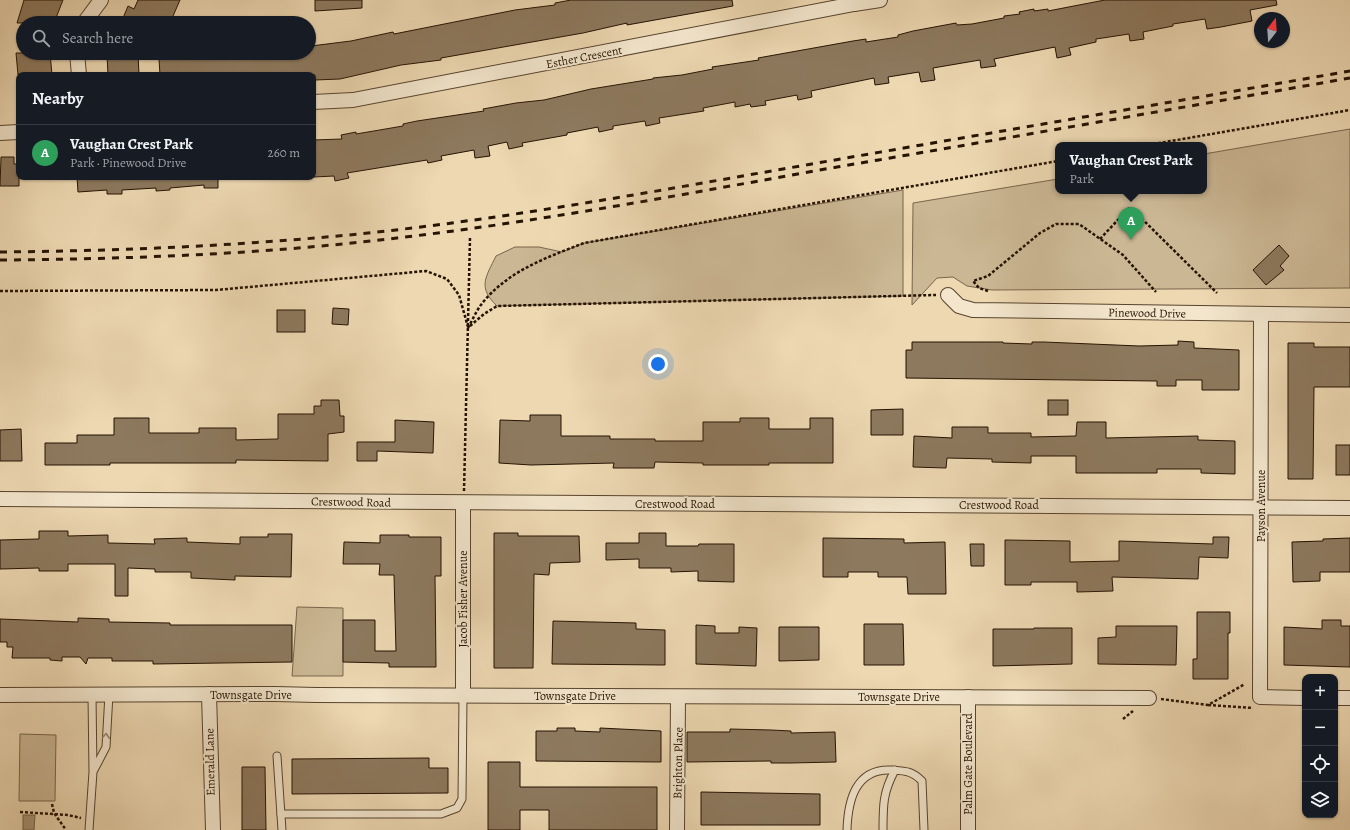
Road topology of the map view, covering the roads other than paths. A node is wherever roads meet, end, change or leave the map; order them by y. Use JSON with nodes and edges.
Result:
{"nodes":[{"id":1,"x":102,"y":0,"type":"edge"},
{"id":2,"x":880,"y":0,"type":"edge"},
{"id":3,"x":854,"y":2,"type":"edge"},
{"id":4,"x":89,"y":16,"type":"edge"},
{"id":5,"x":78,"y":60,"type":"edge"},
{"id":6,"x":79,"y":72,"type":"edge"},
{"id":7,"x":316,"y":102,"type":"edge"},
{"id":8,"x":16,"y":132,"type":"edge"},
{"id":9,"x":0,"y":133,"type":"edge"},
{"id":10,"x":948,"y":295,"type":"road end"},
{"id":11,"x":1261,"y":315,"type":"junction"},
{"id":12,"x":1350,"y":315,"type":"edge"},
{"id":13,"x":0,"y":499,"type":"edge"},
{"id":14,"x":463,"y":503,"type":"junction"},
{"id":15,"x":1261,"y":508,"type":"junction"},
{"id":16,"x":1350,"y":508,"type":"edge"},
{"id":17,"x":109,"y":694,"type":"junction"},
{"id":18,"x":209,"y":694,"type":"junction"},
{"id":19,"x":0,"y":695,"type":"edge"},
{"id":20,"x":92,"y":695,"type":"junction"},
{"id":21,"x":463,"y":696,"type":"junction"},
{"id":22,"x":678,"y":697,"type":"junction"},
{"id":23,"x":968,"y":697,"type":"junction"},
{"id":24,"x":1149,"y":698,"type":"road end"},
{"id":25,"x":1302,"y":698,"type":"edge"},
{"id":26,"x":1338,"y":698,"type":"edge"},
{"id":27,"x":1350,"y":698,"type":"edge"},
{"id":28,"x":276,"y":756,"type":"dead end"},
{"id":29,"x":895,"y":770,"type":"junction"},
{"id":30,"x":93,"y":772,"type":"junction"},
{"id":31,"x":281,"y":814,"type":"junction"},
{"id":32,"x":89,"y":830,"type":"edge"},
{"id":33,"x":213,"y":830,"type":"edge"},
{"id":34,"x":282,"y":830,"type":"edge"},
{"id":35,"x":677,"y":830,"type":"edge"},
{"id":36,"x":847,"y":830,"type":"edge"},
{"id":37,"x":883,"y":830,"type":"edge"},
{"id":38,"x":924,"y":830,"type":"edge"},
{"id":39,"x":968,"y":830,"type":"edge"}],
"edges":[{"from":1,"to":4,"type":"street"},
{"from":2,"to":3,"type":"street","name":"Esther Crescent"},
{"from":3,"to":7,"type":"street","name":"Esther Crescent"},
{"from":5,"to":6,"type":"street"},
{"from":8,"to":9,"type":"street"},
{"from":10,"to":11,"type":"street","name":"Pinewood Drive"},
{"from":11,"to":12,"type":"street","name":"Pinewood Drive"},
{"from":11,"to":15,"type":"street","name":"Payson Avenue"},
{"from":13,"to":14,"type":"street","name":"Crestwood Road"},
{"from":14,"to":15,"type":"street","name":"Crestwood Road"},
{"from":14,"to":21,"type":"street","name":"Jacob Fisher Avenue"},
{"from":15,"to":16,"type":"street","name":"Crestwood Road"},
{"from":15,"to":25,"type":"street","name":"Payson Avenue"},
{"from":17,"to":18,"type":"street","name":"Townsgate Drive"},
{"from":17,"to":20,"type":"street","name":"Townsgate Drive"},
{"from":30,"to":17,"type":"lane","one_way":true},
{"from":18,"to":21,"type":"street","name":"Townsgate Drive"},
{"from":18,"to":33,"type":"street","name":"Emerald Lane"},
{"from":19,"to":20,"type":"street","name":"Townsgate Drive"},
{"from":20,"to":30,"type":"lane"},
{"from":21,"to":22,"type":"street","name":"Townsgate Drive"},
{"from":21,"to":31,"type":"lane"},
{"from":22,"to":23,"type":"street","name":"Townsgate Drive"},
{"from":22,"to":35,"type":"street","name":"Brighton Place"},
{"from":23,"to":24,"type":"street","name":"Townsgate Drive"},
{"from":23,"to":39,"type":"street","name":"Palm Gate Boulevard"},
{"from":26,"to":27,"type":"street"},
{"from":28,"to":31,"type":"lane"},
{"from":29,"to":36,"type":"lane"},
{"from":29,"to":37,"type":"lane"},
{"from":29,"to":38,"type":"lane"},
{"from":30,"to":32,"type":"lane"},
{"from":31,"to":34,"type":"lane"}]}
